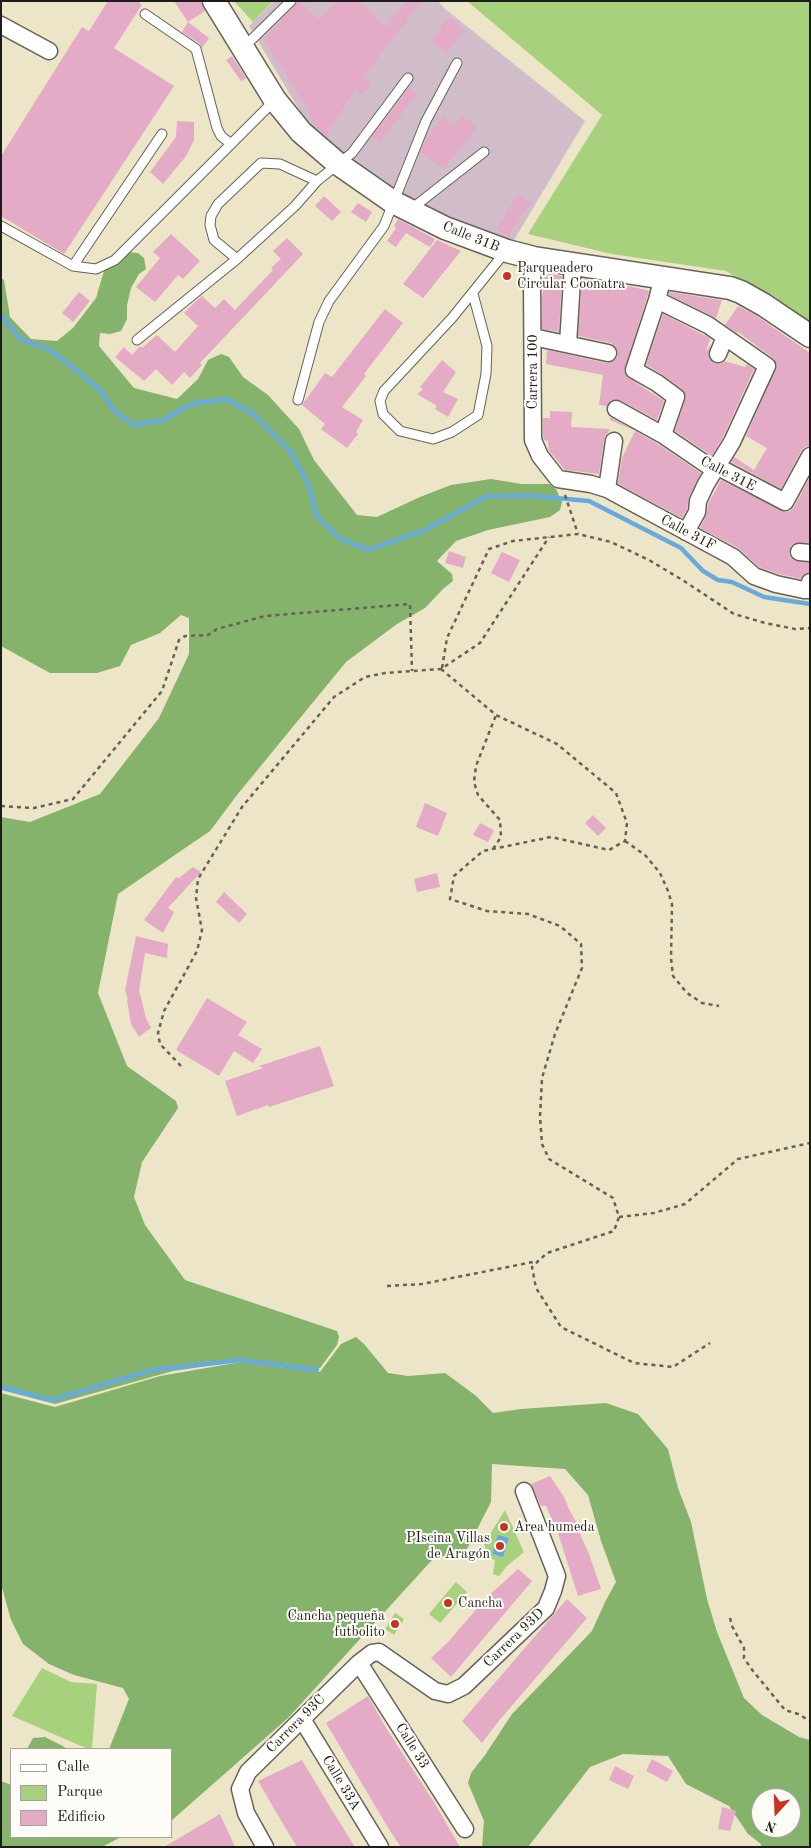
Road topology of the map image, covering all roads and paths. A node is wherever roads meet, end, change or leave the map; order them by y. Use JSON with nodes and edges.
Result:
{"nodes":[{"id":1,"x":214,"y":1,"type":"edge"},
{"id":2,"x":291,"y":1,"type":"edge"},
{"id":3,"x":145,"y":14,"type":"dead end"},
{"id":4,"x":1,"y":25,"type":"edge"},
{"id":5,"x":243,"y":48,"type":"junction"},
{"id":6,"x":49,"y":51,"type":"dead end"},
{"id":7,"x":457,"y":63,"type":"dead end"},
{"id":8,"x":408,"y":78,"type":"dead end"},
{"id":9,"x":275,"y":100,"type":"junction"},
{"id":10,"x":162,"y":134,"type":"dead end"},
{"id":11,"x":230,"y":143,"type":"junction"},
{"id":12,"x":484,"y":152,"type":"dead end"},
{"id":13,"x":338,"y":164,"type":"junction"},
{"id":14,"x":317,"y":181,"type":"junction"},
{"id":15,"x":401,"y":206,"type":"junction"},
{"id":16,"x":1,"y":226,"type":"edge"},
{"id":17,"x":507,"y":251,"type":"junction"},
{"id":18,"x":534,"y":258,"type":"junction"},
{"id":19,"x":236,"y":259,"type":"junction"},
{"id":20,"x":573,"y":264,"type":"junction"},
{"id":21,"x":73,"y":266,"type":"junction"},
{"id":22,"x":663,"y":277,"type":"junction"},
{"id":23,"x":473,"y":294,"type":"junction"},
{"id":24,"x":657,"y":300,"type":"junction"},
{"id":25,"x":810,"y":336,"type":"edge"},
{"id":26,"x":532,"y":337,"type":"junction"},
{"id":27,"x":725,"y":337,"type":"junction"},
{"id":28,"x":137,"y":340,"type":"dead end"},
{"id":29,"x":568,"y":344,"type":"junction"},
{"id":30,"x":608,"y":353,"type":"dead end"},
{"id":31,"x":718,"y":354,"type":"dead end"},
{"id":32,"x":298,"y":400,"type":"dead end"},
{"id":33,"x":616,"y":409,"type":"dead end"},
{"id":34,"x":663,"y":435,"type":"junction"},
{"id":35,"x":614,"y":441,"type":"dead end"},
{"id":36,"x":810,"y":456,"type":"edge"},
{"id":37,"x":716,"y":469,"type":"junction"},
{"id":38,"x":558,"y":478,"type":"joint"},
{"id":39,"x":607,"y":490,"type":"junction"},
{"id":40,"x":566,"y":496,"type":"dead end"},
{"id":41,"x":686,"y":532,"type":"junction"},
{"id":42,"x":578,"y":534,"type":"junction"},
{"id":43,"x":548,"y":537,"type":"junction"},
{"id":44,"x":809,"y":586,"type":"edge"},
{"id":45,"x":810,"y":628,"type":"edge"},
{"id":46,"x":441,"y":669,"type":"junction"},
{"id":47,"x":412,"y":671,"type":"junction"},
{"id":48,"x":496,"y":715,"type":"junction"},
{"id":49,"x":1,"y":806,"type":"edge"},
{"id":50,"x":625,"y":841,"type":"junction"},
{"id":51,"x":493,"y":849,"type":"junction"},
{"id":52,"x":719,"y":1006,"type":"dead end"},
{"id":53,"x":181,"y":1066,"type":"dead end"},
{"id":54,"x":810,"y":1143,"type":"edge"},
{"id":55,"x":619,"y":1217,"type":"junction"},
{"id":56,"x":539,"y":1261,"type":"junction"},
{"id":57,"x":387,"y":1286,"type":"dead end"},
{"id":58,"x":710,"y":1343,"type":"dead end"},
{"id":59,"x":524,"y":1491,"type":"dead end"},
{"id":60,"x":730,"y":1618,"type":"dead end"},
{"id":61,"x":379,"y":1652,"type":"joint"},
{"id":62,"x":359,"y":1663,"type":"junction"},
{"id":63,"x":302,"y":1719,"type":"junction"},
{"id":64,"x":810,"y":1721,"type":"edge"},
{"id":65,"x":465,"y":1829,"type":"dead end"},
{"id":66,"x":265,"y":1847,"type":"edge"},
{"id":67,"x":380,"y":1847,"type":"edge"}],
"edges":[{"from":1,"to":5,"type":"street","name":"Calle 31B"},
{"from":2,"to":5,"type":"lane"},
{"from":3,"to":11,"type":"lane"},
{"from":4,"to":6,"type":"street"},
{"from":5,"to":9,"type":"street","name":"Calle 31B"},
{"from":7,"to":15,"type":"lane"},
{"from":8,"to":13,"type":"lane"},
{"from":9,"to":11,"type":"lane"},
{"from":9,"to":13,"type":"street","name":"Calle 31B"},
{"from":10,"to":21,"type":"lane"},
{"from":11,"to":21,"type":"lane"},
{"from":12,"to":15,"type":"lane"},
{"from":13,"to":14,"type":"lane"},
{"from":13,"to":15,"type":"street","name":"Calle 31B"},
{"from":14,"to":19,"type":"lane"},
{"from":14,"to":19,"type":"lane"},
{"from":15,"to":17,"type":"street","name":"Calle 31B"},
{"from":15,"to":32,"type":"lane"},
{"from":16,"to":21,"type":"lane"},
{"from":17,"to":18,"type":"street","name":"Calle 31B"},
{"from":17,"to":23,"type":"lane"},
{"from":18,"to":20,"type":"street","name":"Calle 31B"},
{"from":18,"to":26,"type":"street","name":"Carrera 100"},
{"from":19,"to":28,"type":"lane"},
{"from":20,"to":22,"type":"street","name":"Calle 31B"},
{"from":20,"to":29,"type":"street"},
{"from":22,"to":24,"type":"street"},
{"from":22,"to":25,"type":"street","name":"Calle 31B"},
{"from":23,"to":23,"type":"lane"},
{"from":24,"to":27,"type":"street"},
{"from":24,"to":34,"type":"street"},
{"from":26,"to":29,"type":"street"},
{"from":26,"to":38,"type":"street","name":"Carrera 100"},
{"from":27,"to":31,"type":"street"},
{"from":27,"to":37,"type":"street"},
{"from":29,"to":30,"type":"street"},
{"from":33,"to":34,"type":"street","name":"Calle 31E"},
{"from":34,"to":37,"type":"street","name":"Calle 31E"},
{"from":35,"to":39,"type":"street"},
{"from":36,"to":37,"type":"street","name":"Calle 31E"},
{"from":37,"to":41,"type":"street"},
{"from":38,"to":39,"type":"street","name":"Calle 31F"},
{"from":39,"to":41,"type":"street","name":"Calle 31F"},
{"from":40,"to":42,"type":"path"},
{"from":41,"to":44,"type":"street","name":"Calle 31F"},
{"from":42,"to":43,"type":"path"},
{"from":42,"to":45,"type":"path"},
{"from":43,"to":46,"type":"path"},
{"from":43,"to":46,"type":"path"},
{"from":46,"to":47,"type":"path"},
{"from":46,"to":48,"type":"path"},
{"from":47,"to":49,"type":"path"},
{"from":47,"to":53,"type":"path"},
{"from":48,"to":50,"type":"path"},
{"from":48,"to":51,"type":"path"},
{"from":50,"to":51,"type":"path"},
{"from":50,"to":52,"type":"path"},
{"from":51,"to":55,"type":"path"},
{"from":54,"to":55,"type":"path"},
{"from":55,"to":56,"type":"path"},
{"from":56,"to":57,"type":"path"},
{"from":56,"to":58,"type":"path"},
{"from":59,"to":61,"type":"street","name":"Carrera 93D"},
{"from":60,"to":64,"type":"path"},
{"from":61,"to":62,"type":"street","name":"Carrera 93C"},
{"from":62,"to":63,"type":"street","name":"Carrera 93C"},
{"from":62,"to":65,"type":"street","name":"Calle 33"},
{"from":63,"to":66,"type":"street","name":"Carrera 93C"},
{"from":63,"to":67,"type":"street","name":"Calle 33A"}]}
